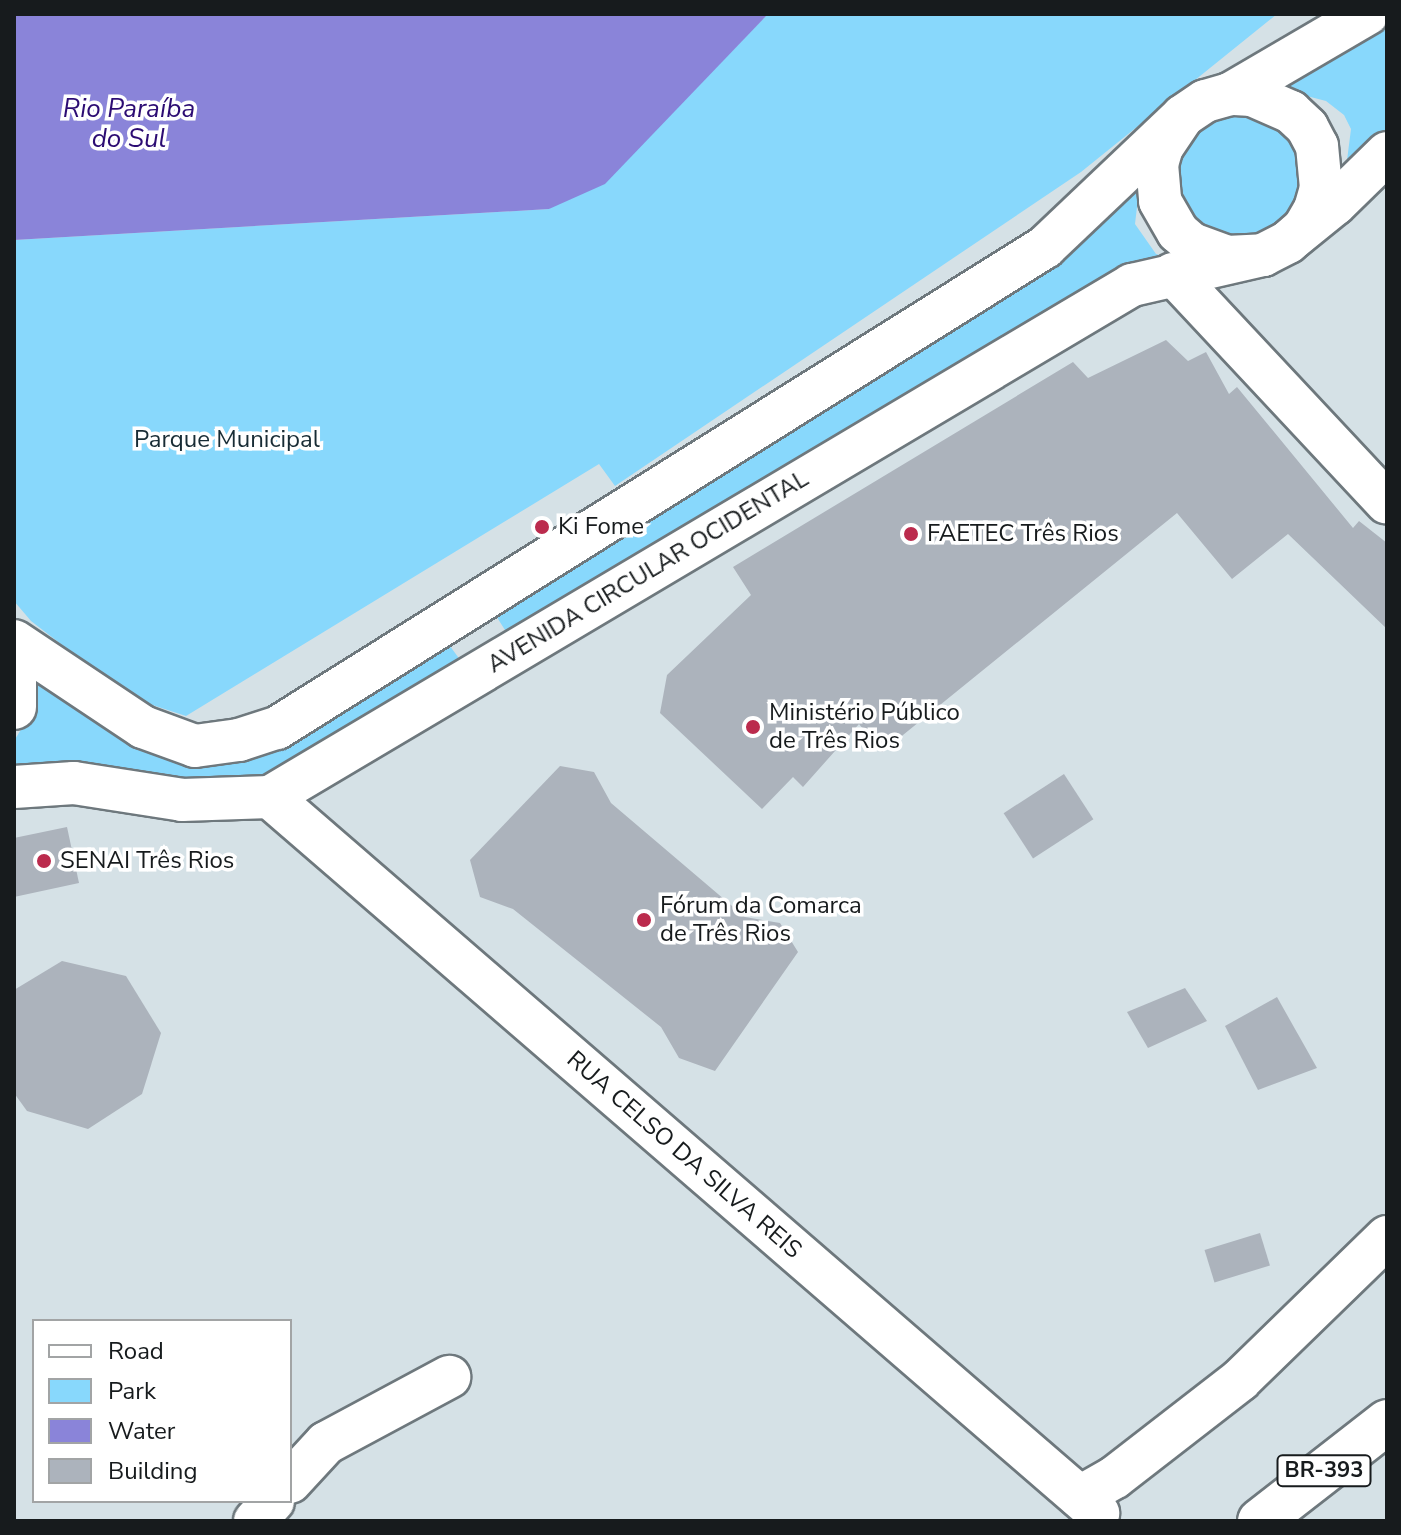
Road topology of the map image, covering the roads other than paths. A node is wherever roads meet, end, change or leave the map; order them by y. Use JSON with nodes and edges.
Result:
{"nodes":[{"id":1,"x":1367,"y":14,"type":"edge"},
{"id":2,"x":1230,"y":94,"type":"junction"},
{"id":3,"x":1183,"y":116,"type":"junction"},
{"id":4,"x":1387,"y":153,"type":"edge"},
{"id":5,"x":1276,"y":249,"type":"junction"},
{"id":6,"x":1173,"y":274,"type":"junction"},
{"id":7,"x":1387,"y":503,"type":"edge"},
{"id":8,"x":460,"y":613,"type":"junction"},
{"id":9,"x":14,"y":641,"type":"edge"},
{"id":10,"x":494,"y":665,"type":"junction"},
{"id":11,"x":14,"y":677,"type":"edge"},
{"id":12,"x":14,"y":707,"type":"edge"},
{"id":13,"x":14,"y":787,"type":"edge"},
{"id":14,"x":270,"y":797,"type":"junction"},
{"id":15,"x":1387,"y":1237,"type":"edge"},
{"id":16,"x":449,"y":1377,"type":"dead end"},
{"id":17,"x":1387,"y":1422,"type":"edge"},
{"id":18,"x":292,"y":1480,"type":"edge"},
{"id":19,"x":271,"y":1503,"type":"edge"},
{"id":20,"x":255,"y":1521,"type":"edge"},
{"id":21,"x":1260,"y":1521,"type":"edge"}],
"edges":[{"from":1,"to":2,"type":"street"},
{"from":2,"to":3,"type":"street"},
{"from":2,"to":5,"type":"street"},
{"from":3,"to":5,"type":"street"},
{"from":3,"to":8,"type":"street"},
{"from":4,"to":5,"type":"street"},
{"from":5,"to":6,"type":"street","name":"AVENIDA CIRCULAR OCIDENTAL"},
{"from":6,"to":7,"type":"street"},
{"from":6,"to":10,"type":"street","name":"AVENIDA CIRCULAR OCIDENTAL"},
{"from":8,"to":9,"type":"street"},
{"from":8,"to":10,"type":"street"},
{"from":10,"to":14,"type":"street","name":"AVENIDA CIRCULAR OCIDENTAL"},
{"from":11,"to":12,"type":"main road"},
{"from":13,"to":14,"type":"street","name":"AVENIDA CIRCULAR OCIDENTAL"},
{"from":14,"to":15,"type":"street","name":"RUA CELSO DA SILVA REIS"},
{"from":16,"to":18,"type":"street"},
{"from":17,"to":21,"type":"main road","number":"BR-393"},
{"from":19,"to":20,"type":"street"}]}
